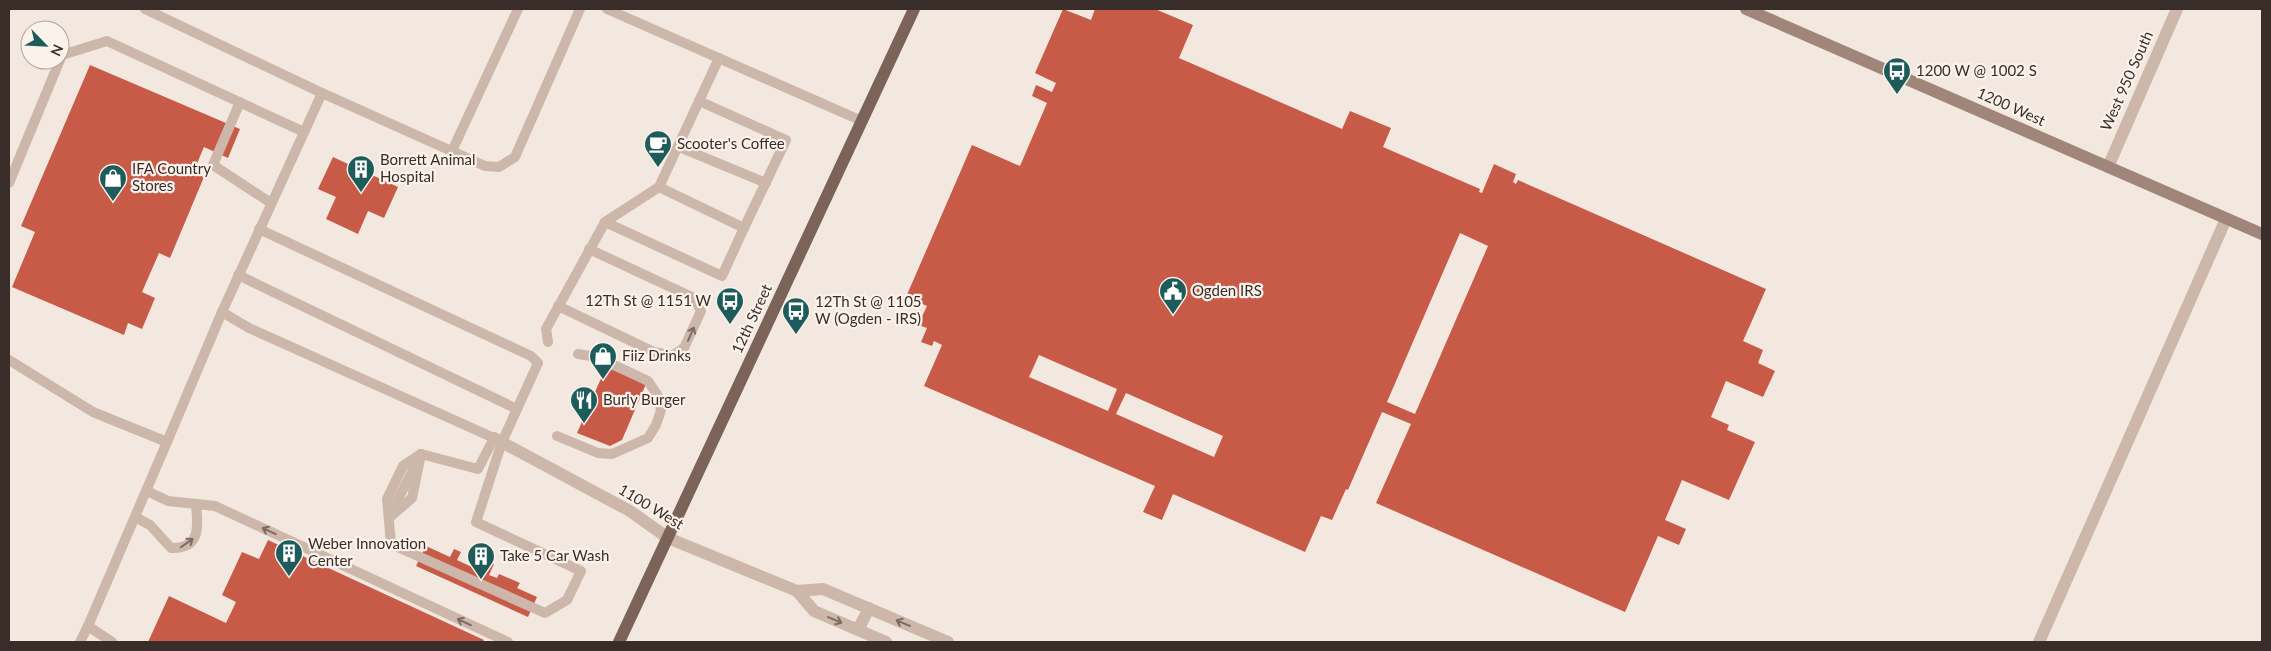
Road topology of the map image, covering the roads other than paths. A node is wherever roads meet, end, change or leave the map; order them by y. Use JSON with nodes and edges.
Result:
{"nodes":[{"id":1,"x":145,"y":9,"type":"edge"},
{"id":2,"x":518,"y":9,"type":"edge"},
{"id":3,"x":580,"y":9,"type":"edge"},
{"id":4,"x":607,"y":9,"type":"edge"},
{"id":5,"x":914,"y":9,"type":"edge"},
{"id":6,"x":1746,"y":9,"type":"edge"},
{"id":7,"x":2177,"y":9,"type":"edge"},
{"id":8,"x":719,"y":58,"type":"junction"},
{"id":9,"x":322,"y":93,"type":"junction"},
{"id":10,"x":699,"y":101,"type":"junction"},
{"id":11,"x":240,"y":102,"type":"junction"},
{"id":12,"x":862,"y":121,"type":"junction"},
{"id":13,"x":304,"y":132,"type":"junction"},
{"id":14,"x":679,"y":147,"type":"junction"},
{"id":15,"x":452,"y":151,"type":"junction"},
{"id":16,"x":2108,"y":167,"type":"junction"},
{"id":17,"x":766,"y":183,"type":"junction"},
{"id":18,"x":9,"y":184,"type":"edge"},
{"id":19,"x":659,"y":187,"type":"junction"},
{"id":20,"x":271,"y":204,"type":"junction"},
{"id":21,"x":2226,"y":219,"type":"junction"},
{"id":22,"x":605,"y":222,"type":"junction"},
{"id":23,"x":744,"y":228,"type":"junction"},
{"id":24,"x":259,"y":229,"type":"junction"},
{"id":25,"x":2262,"y":234,"type":"edge"},
{"id":26,"x":589,"y":249,"type":"junction"},
{"id":27,"x":238,"y":275,"type":"junction"},
{"id":28,"x":558,"y":306,"type":"junction"},
{"id":29,"x":222,"y":312,"type":"junction"},
{"id":30,"x":548,"y":342,"type":"dead end"},
{"id":31,"x":578,"y":354,"type":"dead end"},
{"id":32,"x":9,"y":360,"type":"edge"},
{"id":33,"x":517,"y":408,"type":"junction"},
{"id":34,"x":558,"y":436,"type":"dead end"},
{"id":35,"x":498,"y":440,"type":"junction"},
{"id":36,"x":166,"y":442,"type":"junction"},
{"id":37,"x":421,"y":454,"type":"junction"},
{"id":38,"x":147,"y":491,"type":"junction"},
{"id":39,"x":196,"y":504,"type":"junction"},
{"id":40,"x":135,"y":517,"type":"junction"},
{"id":41,"x":389,"y":518,"type":"junction"},
{"id":42,"x":668,"y":538,"type":"junction"},
{"id":43,"x":798,"y":591,"type":"junction"},
{"id":44,"x":869,"y":608,"type":"junction"},
{"id":45,"x":88,"y":626,"type":"junction"},
{"id":46,"x":858,"y":630,"type":"junction"},
{"id":47,"x":80,"y":642,"type":"edge"},
{"id":48,"x":112,"y":642,"type":"edge"},
{"id":49,"x":508,"y":642,"type":"edge"},
{"id":50,"x":619,"y":642,"type":"edge"},
{"id":51,"x":886,"y":642,"type":"edge"},
{"id":52,"x":948,"y":642,"type":"edge"},
{"id":53,"x":2039,"y":642,"type":"edge"}],
"edges":[{"from":1,"to":9,"type":"lane"},
{"from":2,"to":15,"type":"lane"},
{"from":3,"to":15,"type":"lane"},
{"from":4,"to":8,"type":"lane"},
{"from":5,"to":12,"type":"main road","name":"12th Street"},
{"from":6,"to":16,"type":"street","name":"1200 West"},
{"from":7,"to":16,"type":"street","name":"West 950 South"},
{"from":8,"to":10,"type":"lane"},
{"from":8,"to":12,"type":"lane"},
{"from":9,"to":13,"type":"lane"},
{"from":9,"to":15,"type":"lane"},
{"from":10,"to":14,"type":"lane"},
{"from":10,"to":17,"type":"lane"},
{"from":11,"to":13,"type":"lane"},
{"from":11,"to":18,"type":"lane"},
{"from":11,"to":20,"type":"lane"},
{"from":12,"to":42,"type":"main road","name":"12th Street"},
{"from":13,"to":20,"type":"lane"},
{"from":14,"to":17,"type":"lane"},
{"from":14,"to":19,"type":"lane"},
{"from":16,"to":21,"type":"street","name":"1200 West"},
{"from":17,"to":23,"type":"lane"},
{"from":19,"to":22,"type":"lane"},
{"from":19,"to":23,"type":"lane"},
{"from":20,"to":24,"type":"lane"},
{"from":21,"to":25,"type":"street","name":"1200 West"},
{"from":21,"to":53,"type":"street"},
{"from":22,"to":23,"type":"lane"},
{"from":22,"to":26,"type":"lane"},
{"from":24,"to":27,"type":"lane"},
{"from":24,"to":33,"type":"lane"},
{"from":26,"to":28,"type":"lane"},
{"from":28,"to":26,"type":"lane","one_way":true},
{"from":27,"to":29,"type":"lane"},
{"from":27,"to":33,"type":"lane"},
{"from":28,"to":30,"type":"lane"},
{"from":29,"to":35,"type":"lane"},
{"from":29,"to":36,"type":"lane"},
{"from":31,"to":34,"type":"lane"},
{"from":32,"to":36,"type":"lane"},
{"from":33,"to":35,"type":"lane"},
{"from":35,"to":37,"type":"lane"},
{"from":35,"to":41,"type":"lane"},
{"from":35,"to":42,"type":"street","name":"1100 West"},
{"from":36,"to":38,"type":"lane"},
{"from":37,"to":41,"type":"lane"},
{"from":37,"to":41,"type":"lane"},
{"from":38,"to":39,"type":"lane"},
{"from":38,"to":40,"type":"lane"},
{"from":40,"to":39,"type":"lane","one_way":true},
{"from":49,"to":39,"type":"lane","one_way":true},
{"from":40,"to":45,"type":"lane"},
{"from":42,"to":43,"type":"street","name":"1100 West"},
{"from":42,"to":50,"type":"main road","name":"12th Street"},
{"from":43,"to":44,"type":"street","name":"1100 West"},
{"from":43,"to":46,"type":"street","name":"1100 West","one_way":true},
{"from":44,"to":46,"type":"street"},
{"from":52,"to":44,"type":"street","name":"1100 West","one_way":true},
{"from":45,"to":47,"type":"lane"},
{"from":45,"to":48,"type":"lane"},
{"from":46,"to":51,"type":"street","name":"1100 West"}]}
